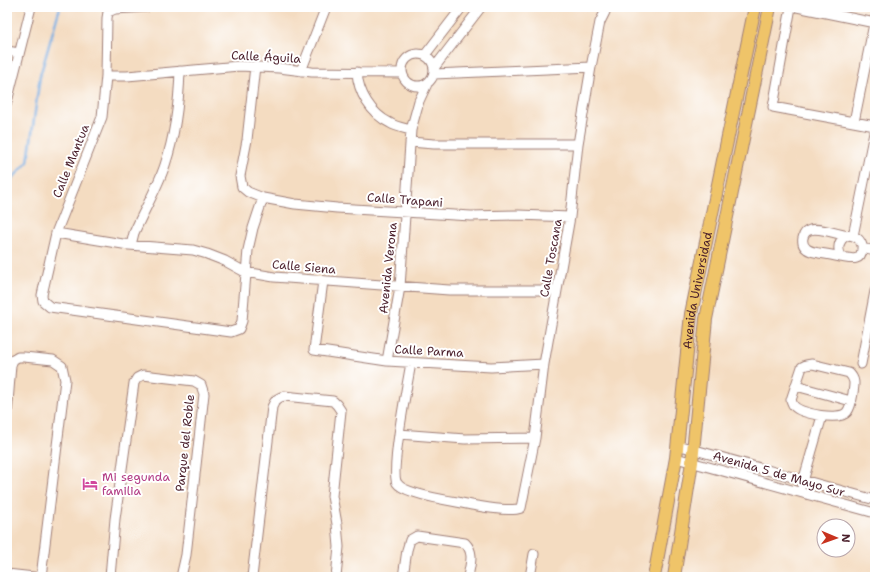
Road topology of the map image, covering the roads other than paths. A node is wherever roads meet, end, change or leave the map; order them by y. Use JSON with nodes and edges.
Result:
{"nodes":[{"id":1,"x":32,"y":7,"type":"edge"},
{"id":2,"x":148,"y":7,"type":"edge"},
{"id":3,"x":326,"y":7,"type":"edge"},
{"id":4,"x":462,"y":7,"type":"edge"},
{"id":5,"x":481,"y":7,"type":"edge"},
{"id":6,"x":605,"y":7,"type":"edge"},
{"id":7,"x":755,"y":7,"type":"edge"},
{"id":8,"x":770,"y":7,"type":"edge"},
{"id":9,"x":791,"y":7,"type":"edge"},
{"id":10,"x":797,"y":7,"type":"edge"},
{"id":11,"x":875,"y":22,"type":"edge"},
{"id":12,"x":7,"y":51,"type":"edge"},
{"id":13,"x":19,"y":53,"type":"junction"},
{"id":14,"x":425,"y":56,"type":"junction"},
{"id":15,"x":256,"y":66,"type":"junction"},
{"id":16,"x":591,"y":67,"type":"junction"},
{"id":17,"x":180,"y":71,"type":"junction"},
{"id":18,"x":302,"y":71,"type":"junction"},
{"id":19,"x":434,"y":71,"type":"junction"},
{"id":20,"x":358,"y":72,"type":"junction"},
{"id":21,"x":402,"y":73,"type":"junction"},
{"id":22,"x":106,"y":76,"type":"junction"},
{"id":23,"x":427,"y":84,"type":"junction"},
{"id":24,"x":417,"y":87,"type":"junction"},
{"id":25,"x":418,"y":101,"type":"junction"},
{"id":26,"x":7,"y":102,"type":"edge"},
{"id":27,"x":854,"y":122,"type":"junction"},
{"id":28,"x":875,"y":127,"type":"edge"},
{"id":29,"x":411,"y":130,"type":"junction"},
{"id":30,"x":410,"y":142,"type":"junction"},
{"id":31,"x":578,"y":144,"type":"junction"},
{"id":32,"x":263,"y":198,"type":"junction"},
{"id":33,"x":406,"y":213,"type":"junction"},
{"id":34,"x":570,"y":217,"type":"junction"},
{"id":35,"x":56,"y":233,"type":"junction"},
{"id":36,"x":850,"y":236,"type":"junction"},
{"id":37,"x":131,"y":245,"type":"junction"},
{"id":38,"x":862,"y":248,"type":"junction"},
{"id":39,"x":875,"y":251,"type":"edge"},
{"id":40,"x":842,"y":257,"type":"junction"},
{"id":41,"x":245,"y":272,"type":"junction"},
{"id":42,"x":323,"y":281,"type":"junction"},
{"id":43,"x":400,"y":287,"type":"junction"},
{"id":44,"x":557,"y":290,"type":"junction"},
{"id":45,"x":875,"y":291,"type":"edge"},
{"id":46,"x":387,"y":361,"type":"junction"},
{"id":47,"x":411,"y":362,"type":"junction"},
{"id":48,"x":544,"y":364,"type":"junction"},
{"id":49,"x":861,"y":364,"type":"dead end"},
{"id":50,"x":796,"y":386,"type":"junction"},
{"id":51,"x":851,"y":401,"type":"junction"},
{"id":52,"x":7,"y":415,"type":"edge"},
{"id":53,"x":822,"y":416,"type":"junction"},
{"id":54,"x":399,"y":434,"type":"junction"},
{"id":55,"x":535,"y":438,"type":"junction"},
{"id":56,"x":677,"y":445,"type":"junction"},
{"id":57,"x":693,"y":456,"type":"junction"},
{"id":58,"x":676,"y":458,"type":"junction"},
{"id":59,"x":803,"y":481,"type":"junction"},
{"id":60,"x":800,"y":493,"type":"junction"},
{"id":61,"x":875,"y":500,"type":"edge"},
{"id":62,"x":875,"y":513,"type":"edge"},
{"id":63,"x":534,"y":554,"type":"dead end"},
{"id":64,"x":7,"y":574,"type":"edge"},
{"id":65,"x":34,"y":577,"type":"edge"},
{"id":66,"x":40,"y":577,"type":"edge"},
{"id":67,"x":110,"y":577,"type":"edge"},
{"id":68,"x":181,"y":577,"type":"edge"},
{"id":69,"x":252,"y":577,"type":"edge"},
{"id":70,"x":336,"y":577,"type":"edge"},
{"id":71,"x":403,"y":577,"type":"edge"},
{"id":72,"x":468,"y":577,"type":"edge"},
{"id":73,"x":530,"y":577,"type":"edge"},
{"id":74,"x":654,"y":577,"type":"edge"},
{"id":75,"x":674,"y":577,"type":"edge"}],
"edges":[{"from":1,"to":13,"type":"street"},
{"from":2,"to":22,"type":"street","name":"Calle Mantua"},
{"from":3,"to":18,"type":"street"},
{"from":4,"to":14,"type":"street"},
{"from":5,"to":19,"type":"street"},
{"from":6,"to":16,"type":"street","name":"Calle Toscana"},
{"from":7,"to":56,"type":"main road","name":"Avenida Universidad"},
{"from":8,"to":57,"type":"main road","name":"Avenida Universidad"},
{"from":9,"to":27,"type":"street"},
{"from":10,"to":11,"type":"street"},
{"from":11,"to":27,"type":"street"},
{"from":12,"to":13,"type":"street"},
{"from":13,"to":26,"type":"street"},
{"from":14,"to":19,"type":"street"},
{"from":14,"to":21,"type":"street"},
{"from":15,"to":17,"type":"street","name":"Calle Águila"},
{"from":15,"to":18,"type":"street","name":"Calle Águila"},
{"from":15,"to":32,"type":"street","name":"Calle Trapani"},
{"from":16,"to":19,"type":"street"},
{"from":16,"to":31,"type":"street","name":"Calle Toscana"},
{"from":17,"to":22,"type":"street","name":"Calle Águila"},
{"from":17,"to":37,"type":"street"},
{"from":18,"to":20,"type":"street","name":"Calle Águila"},
{"from":19,"to":23,"type":"street"},
{"from":20,"to":21,"type":"street","name":"Calle Águila"},
{"from":20,"to":29,"type":"street"},
{"from":21,"to":24,"type":"street"},
{"from":22,"to":35,"type":"street","name":"Calle Mantua"},
{"from":23,"to":24,"type":"street"},
{"from":23,"to":25,"type":"street","name":"Avenida Verona"},
{"from":24,"to":25,"type":"street"},
{"from":25,"to":29,"type":"street","name":"Avenida Verona"},
{"from":27,"to":28,"type":"street"},
{"from":28,"to":36,"type":"street"},
{"from":29,"to":30,"type":"street","name":"Avenida Verona"},
{"from":30,"to":31,"type":"street"},
{"from":30,"to":33,"type":"street","name":"Avenida Verona"},
{"from":31,"to":34,"type":"street","name":"Calle Toscana"},
{"from":32,"to":33,"type":"street","name":"Calle Trapani"},
{"from":32,"to":41,"type":"street"},
{"from":33,"to":34,"type":"street","name":"Calle Trapani"},
{"from":33,"to":43,"type":"street","name":"Avenida Verona"},
{"from":34,"to":44,"type":"street","name":"Calle Toscana"},
{"from":35,"to":37,"type":"street","name":"Calle Siena"},
{"from":35,"to":41,"type":"street","name":"Calle Mantua"},
{"from":36,"to":38,"type":"street"},
{"from":36,"to":40,"type":"street"},
{"from":36,"to":40,"type":"street"},
{"from":37,"to":41,"type":"street","name":"Calle Siena"},
{"from":38,"to":39,"type":"street"},
{"from":38,"to":40,"type":"street"},
{"from":41,"to":42,"type":"street","name":"Calle Siena"},
{"from":42,"to":43,"type":"street","name":"Calle Siena"},
{"from":42,"to":46,"type":"street","name":"Calle Parma"},
{"from":43,"to":44,"type":"street","name":"Calle Siena"},
{"from":43,"to":46,"type":"street","name":"Avenida Verona"},
{"from":44,"to":48,"type":"street","name":"Calle Toscana"},
{"from":45,"to":49,"type":"street"},
{"from":46,"to":47,"type":"street","name":"Calle Parma"},
{"from":47,"to":48,"type":"street","name":"Calle Parma"},
{"from":47,"to":54,"type":"street"},
{"from":48,"to":55,"type":"street","name":"Calle Toscana"},
{"from":50,"to":51,"type":"street"},
{"from":50,"to":51,"type":"street"},
{"from":50,"to":53,"type":"street"},
{"from":51,"to":53,"type":"street"},
{"from":52,"to":66,"type":"street"},
{"from":53,"to":59,"type":"street"},
{"from":54,"to":55,"type":"street"},
{"from":54,"to":55,"type":"street","name":"Calle Toscana"},
{"from":56,"to":57,"type":"street","name":"Avenida 5 de Mayo Sur"},
{"from":56,"to":58,"type":"main road","name":"Avenida Universidad"},
{"from":57,"to":58,"type":"street","name":"Avenida 5 de Mayo Sur"},
{"from":57,"to":59,"type":"street","name":"Avenida 5 de Mayo Sur"},
{"from":57,"to":60,"type":"street","name":"Avenida 5 de Mayo Sur"},
{"from":57,"to":75,"type":"main road","name":"Avenida Universidad"},
{"from":58,"to":74,"type":"main road","name":"Avenida Universidad"},
{"from":59,"to":60,"type":"street"},
{"from":59,"to":61,"type":"street","name":"Avenida 5 de Mayo Sur"},
{"from":60,"to":62,"type":"street","name":"Avenida 5 de Mayo Sur"},
{"from":63,"to":73,"type":"street"},
{"from":64,"to":65,"type":"street"},
{"from":67,"to":68,"type":"street","name":"Parque del Roble"},
{"from":69,"to":70,"type":"street"},
{"from":71,"to":72,"type":"street"}]}
